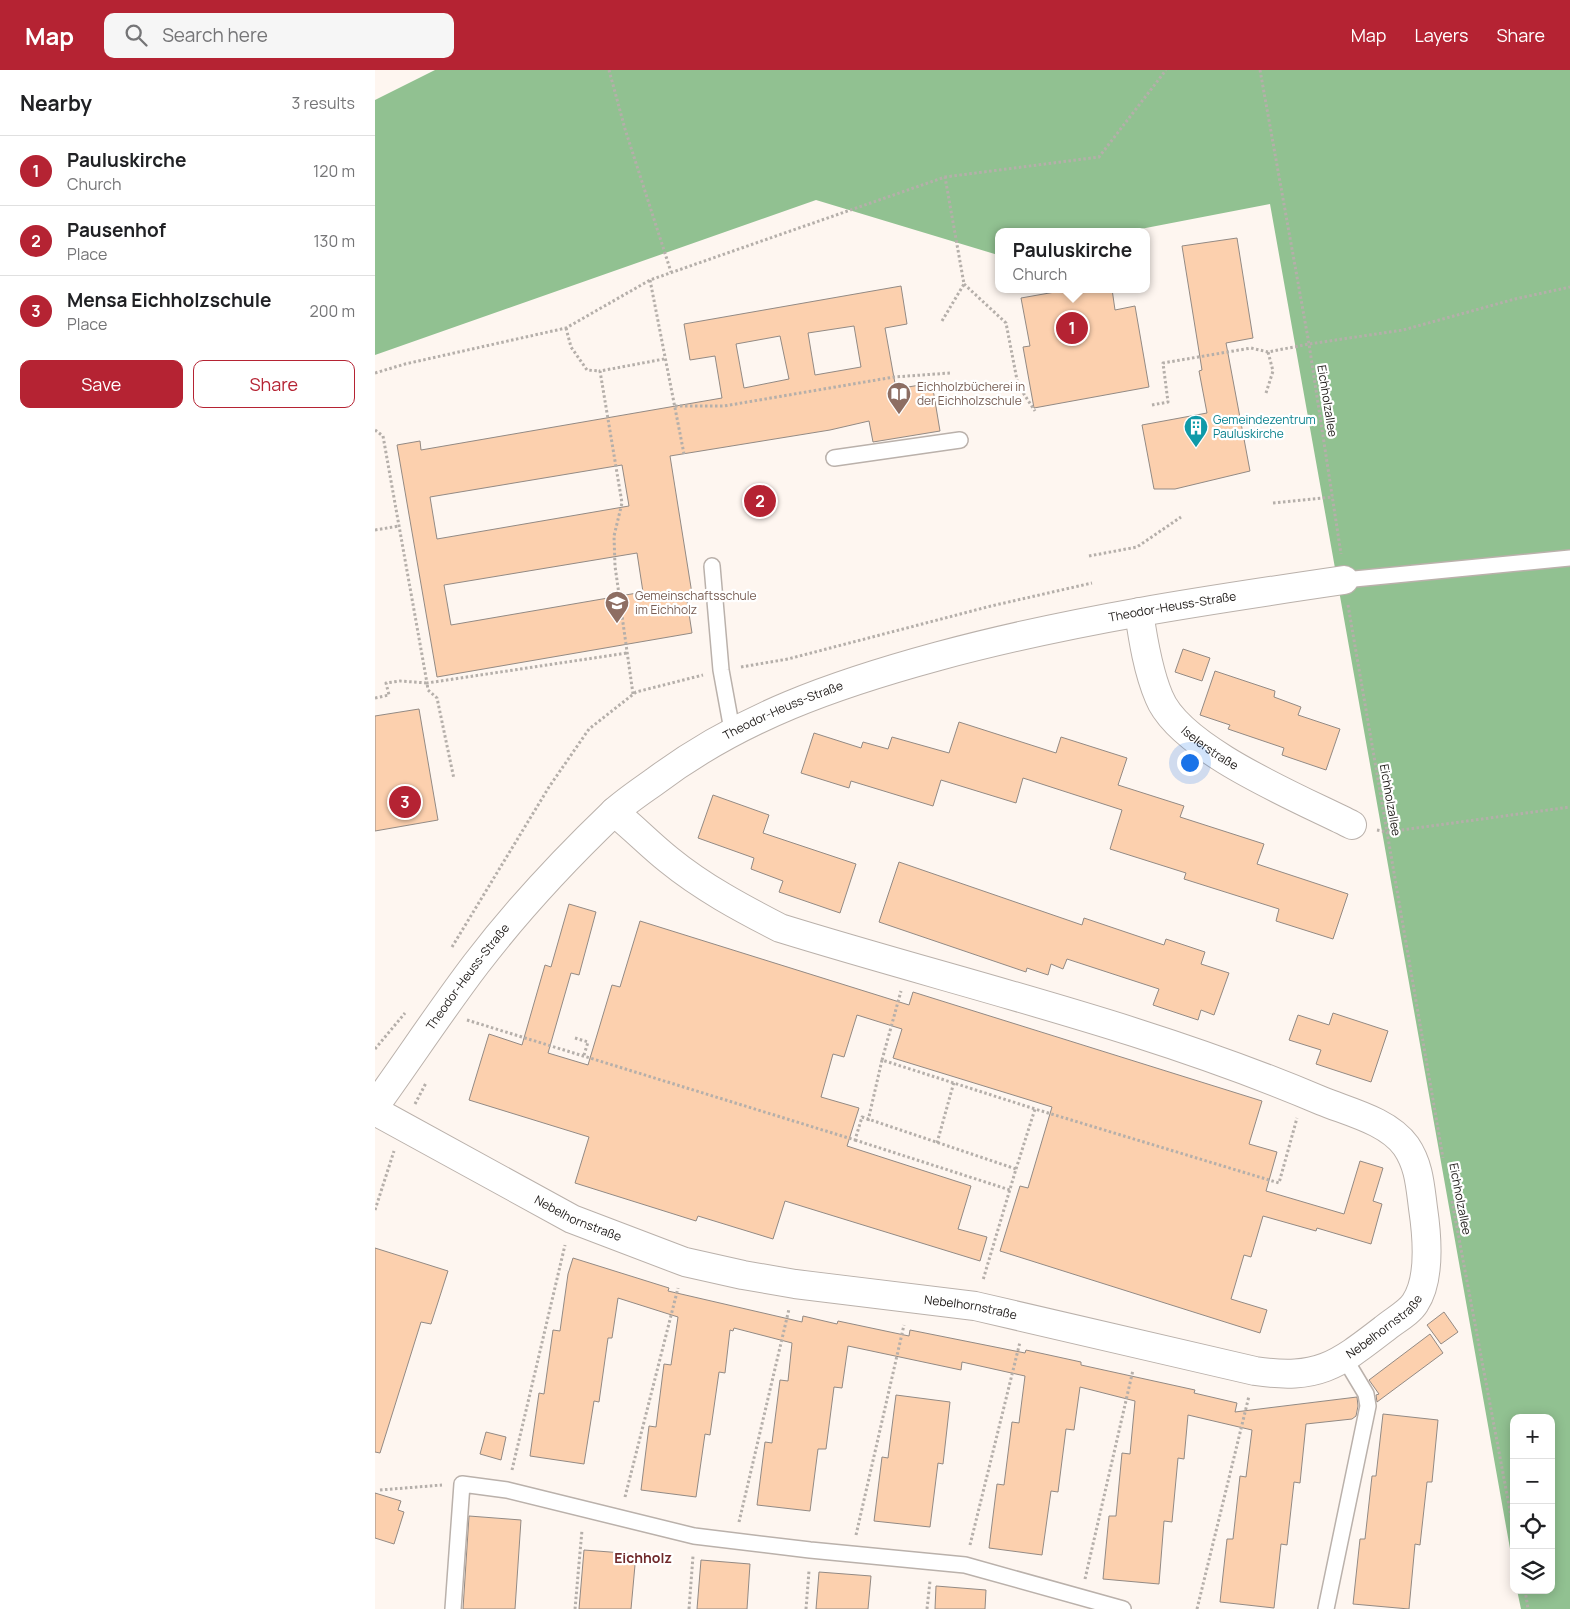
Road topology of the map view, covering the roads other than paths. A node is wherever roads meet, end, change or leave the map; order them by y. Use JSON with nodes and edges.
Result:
{"nodes":[{"id":1,"x":960,"y":440,"type":"dead end"},
{"id":2,"x":834,"y":458,"type":"dead end"},
{"id":3,"x":1570,"y":558,"type":"edge"},
{"id":4,"x":712,"y":566,"type":"dead end"},
{"id":5,"x":1344,"y":580,"type":"joint"},
{"id":6,"x":1139,"y":612,"type":"junction"},
{"id":7,"x":732,"y":730,"type":"junction"},
{"id":8,"x":614,"y":812,"type":"junction"},
{"id":9,"x":1352,"y":825,"type":"road end"},
{"id":10,"x":375,"y":1106,"type":"edge"},
{"id":11,"x":375,"y":1111,"type":"edge"},
{"id":12,"x":1345,"y":1359,"type":"junction"},
{"id":13,"x":453,"y":1609,"type":"edge"},
{"id":14,"x":1123,"y":1609,"type":"edge"},
{"id":15,"x":1326,"y":1609,"type":"edge"}],
"edges":[{"from":1,"to":2,"type":"lane"},
{"from":3,"to":5,"type":"lane"},
{"from":4,"to":7,"type":"lane"},
{"from":5,"to":6,"type":"street","name":"Theodor-Heuss-Straße"},
{"from":6,"to":7,"type":"street","name":"Theodor-Heuss-Straße"},
{"from":6,"to":9,"type":"street","name":"Iselerstraße"},
{"from":7,"to":8,"type":"street","name":"Theodor-Heuss-Straße"},
{"from":8,"to":10,"type":"street","name":"Theodor-Heuss-Straße"},
{"from":8,"to":12,"type":"street","name":"Nebelhornstraße"},
{"from":11,"to":12,"type":"street","name":"Nebelhornstraße"},
{"from":12,"to":15,"type":"lane"},
{"from":13,"to":14,"type":"lane"}]}
